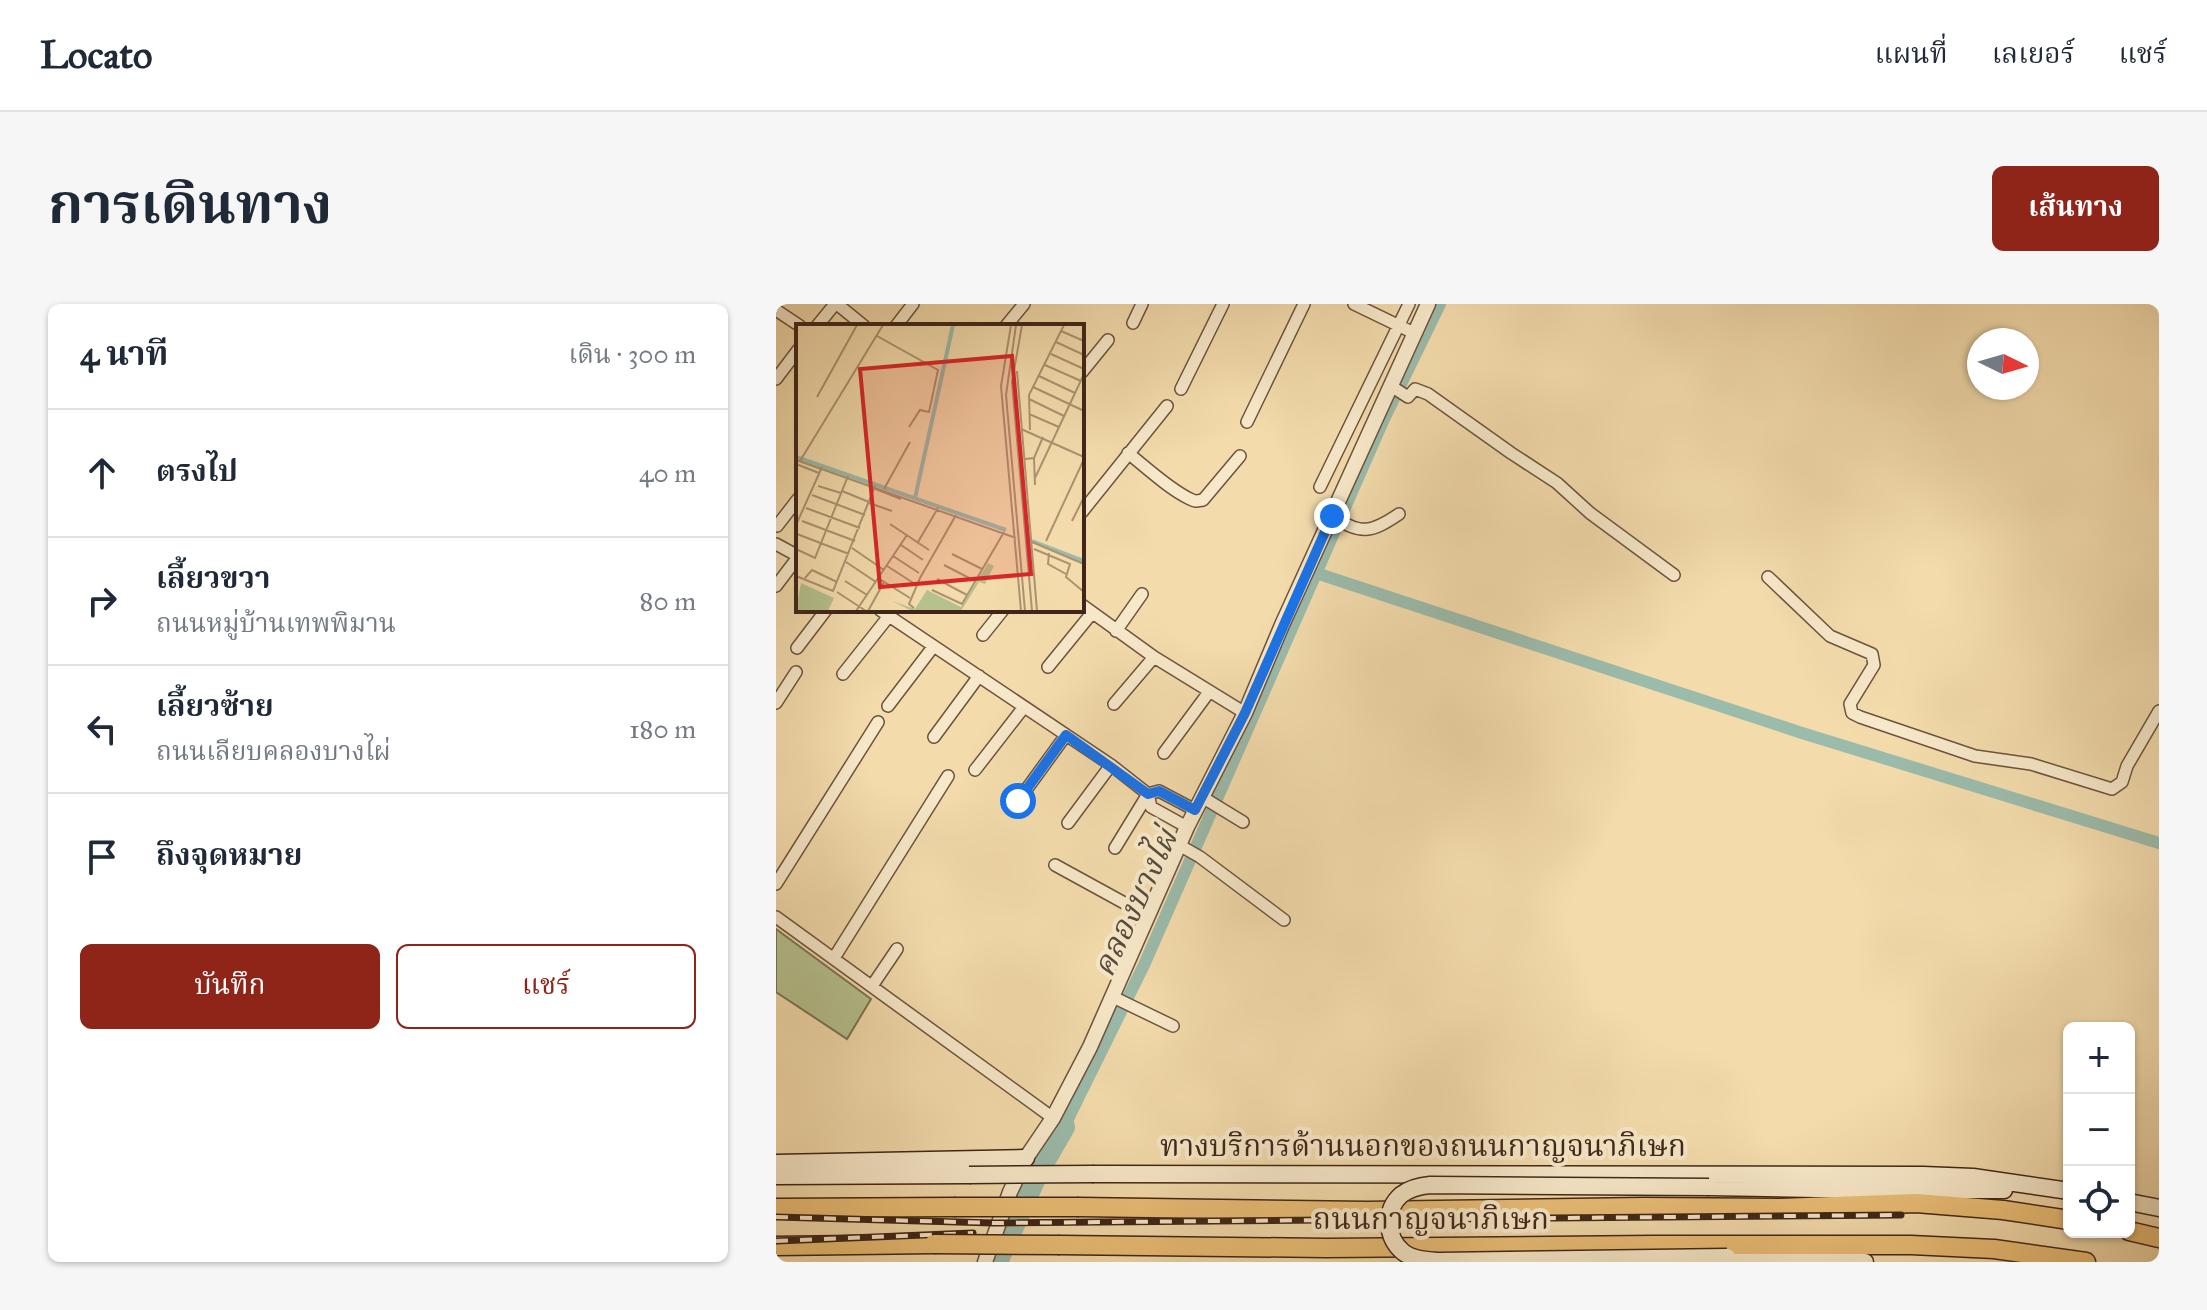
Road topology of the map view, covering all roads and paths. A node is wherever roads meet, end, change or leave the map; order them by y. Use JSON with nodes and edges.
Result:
{"nodes":[{"id":1,"x":836,"y":304,"type":"edge"},
{"id":2,"x":913,"y":304,"type":"edge"},
{"id":3,"x":1024,"y":304,"type":"edge"},
{"id":4,"x":1142,"y":304,"type":"edge"},
{"id":5,"x":1223,"y":304,"type":"edge"},
{"id":6,"x":1304,"y":304,"type":"edge"},
{"id":7,"x":1354,"y":304,"type":"edge"},
{"id":8,"x":1409,"y":304,"type":"edge"},
{"id":9,"x":1428,"y":304,"type":"edge"},
{"id":10,"x":776,"y":310,"type":"edge"},
{"id":11,"x":1133,"y":323,"type":"dead end"},
{"id":12,"x":797,"y":324,"type":"edge"},
{"id":13,"x":819,"y":324,"type":"edge"},
{"id":14,"x":861,"y":324,"type":"edge"},
{"id":15,"x":898,"y":324,"type":"edge"},
{"id":16,"x":1008,"y":324,"type":"edge"},
{"id":17,"x":1399,"y":326,"type":"junction"},
{"id":18,"x":1414,"y":333,"type":"junction"},
{"id":19,"x":1108,"y":340,"type":"dead end"},
{"id":20,"x":796,"y":353,"type":"edge"},
{"id":21,"x":1084,"y":370,"type":"edge"},
{"id":22,"x":776,"y":379,"type":"edge"},
{"id":23,"x":1181,"y":389,"type":"dead end"},
{"id":24,"x":1398,"y":390,"type":"junction"},
{"id":25,"x":1167,"y":406,"type":"dead end"},
{"id":26,"x":1247,"y":422,"type":"dead end"},
{"id":27,"x":1128,"y":453,"type":"junction"},
{"id":28,"x":1240,"y":456,"type":"dead end"},
{"id":29,"x":1320,"y":487,"type":"dead end"},
{"id":30,"x":796,"y":502,"type":"edge"},
{"id":31,"x":1084,"y":505,"type":"edge"},
{"id":32,"x":1399,"y":514,"type":"dead end"},
{"id":33,"x":1335,"y":518,"type":"junction"},
{"id":34,"x":777,"y":526,"type":"edge"},
{"id":35,"x":776,"y":544,"type":"edge"},
{"id":36,"x":796,"y":555,"type":"edge"},
{"id":37,"x":796,"y":559,"type":"edge"},
{"id":38,"x":1674,"y":575,"type":"dead end"},
{"id":39,"x":1768,"y":577,"type":"dead end"},
{"id":40,"x":776,"y":586,"type":"edge"},
{"id":41,"x":1142,"y":594,"type":"dead end"},
{"id":42,"x":1084,"y":607,"type":"edge"},
{"id":43,"x":824,"y":612,"type":"edge"},
{"id":44,"x":1001,"y":612,"type":"edge"},
{"id":45,"x":884,"y":613,"type":"edge"},
{"id":46,"x":1092,"y":613,"type":"junction"},
{"id":47,"x":1116,"y":631,"type":"junction"},
{"id":48,"x":983,"y":635,"type":"dead end"},
{"id":49,"x":933,"y":647,"type":"junction"},
{"id":50,"x":797,"y":648,"type":"dead end"},
{"id":51,"x":1154,"y":657,"type":"junction"},
{"id":52,"x":1048,"y":667,"type":"dead end"},
{"id":53,"x":796,"y":672,"type":"dead end"},
{"id":54,"x":843,"y":674,"type":"dead end"},
{"id":55,"x":979,"y":676,"type":"junction"},
{"id":56,"x":1209,"y":692,"type":"junction"},
{"id":57,"x":776,"y":703,"type":"edge"},
{"id":58,"x":1114,"y":704,"type":"dead end"},
{"id":59,"x":888,"y":706,"type":"dead end"},
{"id":60,"x":1024,"y":707,"type":"junction"},
{"id":61,"x":2159,"y":711,"type":"edge"},
{"id":62,"x":1245,"y":713,"type":"junction"},
{"id":63,"x":878,"y":722,"type":"dead end"},
{"id":64,"x":1066,"y":735,"type":"junction"},
{"id":65,"x":934,"y":737,"type":"dead end"},
{"id":66,"x":1164,"y":753,"type":"dead end"},
{"id":67,"x":1111,"y":765,"type":"junction"},
{"id":68,"x":975,"y":770,"type":"dead end"},
{"id":69,"x":948,"y":776,"type":"dead end"},
{"id":70,"x":1148,"y":794,"type":"junction"},
{"id":71,"x":1018,"y":801,"type":"dead end"},
{"id":72,"x":1202,"y":802,"type":"junction"},
{"id":73,"x":1243,"y":822,"type":"dead end"},
{"id":74,"x":1068,"y":823,"type":"dead end"},
{"id":75,"x":1187,"y":827,"type":"junction"},
{"id":76,"x":1182,"y":847,"type":"junction"},
{"id":77,"x":1115,"y":848,"type":"dead end"},
{"id":78,"x":1055,"y":865,"type":"dead end"},
{"id":79,"x":776,"y":884,"type":"edge"},
{"id":80,"x":1148,"y":916,"type":"junction"},
{"id":81,"x":776,"y":917,"type":"edge"},
{"id":82,"x":1284,"y":920,"type":"dead end"},
{"id":83,"x":897,"y":949,"type":"dead end"},
{"id":84,"x":834,"y":958,"type":"junction"},
{"id":85,"x":872,"y":986,"type":"junction"},
{"id":86,"x":1116,"y":998,"type":"junction"},
{"id":87,"x":1173,"y":1026,"type":"dead end"},
{"id":88,"x":1053,"y":1118,"type":"junction"},
{"id":89,"x":1026,"y":1158,"type":"junction"},
{"id":90,"x":776,"y":1163,"type":"edge"},
{"id":91,"x":776,"y":1176,"type":"edge"},
{"id":92,"x":2062,"y":1190,"type":"edge"},
{"id":93,"x":2135,"y":1203,"type":"edge"},
{"id":94,"x":776,"y":1208,"type":"edge"},
{"id":95,"x":2159,"y":1208,"type":"edge"},
{"id":96,"x":2063,"y":1219,"type":"edge"},
{"id":97,"x":2135,"y":1232,"type":"edge"},
{"id":98,"x":2159,"y":1238,"type":"edge"},
{"id":99,"x":776,"y":1246,"type":"edge"},
{"id":100,"x":1326,"y":1248,"type":"junction"},
{"id":101,"x":985,"y":1262,"type":"edge"},
{"id":102,"x":1342,"y":1262,"type":"edge"},
{"id":103,"x":1865,"y":1262,"type":"edge"},
{"id":104,"x":2086,"y":1262,"type":"edge"}],
"edges":[{"from":1,"to":13,"type":"street"},
{"from":1,"to":14,"type":"street"},
{"from":2,"to":15,"type":"street"},
{"from":3,"to":16,"type":"street"},
{"from":4,"to":11,"type":"street"},
{"from":5,"to":23,"type":"street"},
{"from":6,"to":26,"type":"street"},
{"from":7,"to":17,"type":"street"},
{"from":8,"to":17,"type":"street"},
{"from":9,"to":18,"type":"street"},
{"from":10,"to":12,"type":"street"},
{"from":17,"to":18,"type":"street"},
{"from":17,"to":29,"type":"street"},
{"from":18,"to":24,"type":"street"},
{"from":19,"to":21,"type":"street"},
{"from":20,"to":22,"type":"street"},
{"from":24,"to":33,"type":"street"},
{"from":24,"to":38,"type":"street"},
{"from":25,"to":27,"type":"street"},
{"from":27,"to":28,"type":"street"},
{"from":27,"to":31,"type":"street"},
{"from":30,"to":34,"type":"street"},
{"from":32,"to":33,"type":"street"},
{"from":33,"to":62,"type":"street"},
{"from":35,"to":36,"type":"street"},
{"from":37,"to":40,"type":"street"},
{"from":39,"to":61,"type":"street"},
{"from":41,"to":47,"type":"street"},
{"from":42,"to":46,"type":"street"},
{"from":43,"to":50,"type":"street"},
{"from":44,"to":48,"type":"street"},
{"from":45,"to":49,"type":"street"},
{"from":45,"to":54,"type":"street"},
{"from":46,"to":47,"type":"street"},
{"from":46,"to":52,"type":"street"},
{"from":47,"to":51,"type":"street"},
{"from":49,"to":55,"type":"street"},
{"from":49,"to":59,"type":"street"},
{"from":51,"to":56,"type":"street"},
{"from":51,"to":58,"type":"street"},
{"from":53,"to":57,"type":"street"},
{"from":55,"to":60,"type":"street"},
{"from":55,"to":65,"type":"street"},
{"from":56,"to":62,"type":"street"},
{"from":56,"to":66,"type":"street"},
{"from":60,"to":64,"type":"street"},
{"from":60,"to":68,"type":"street"},
{"from":62,"to":72,"type":"street"},
{"from":63,"to":79,"type":"street"},
{"from":64,"to":67,"type":"street"},
{"from":64,"to":71,"type":"street"},
{"from":67,"to":70,"type":"street"},
{"from":67,"to":74,"type":"street"},
{"from":69,"to":84,"type":"street"},
{"from":70,"to":72,"type":"street"},
{"from":70,"to":75,"type":"street"},
{"from":70,"to":77,"type":"street"},
{"from":72,"to":73,"type":"street"},
{"from":72,"to":75,"type":"street"},
{"from":75,"to":76,"type":"street"},
{"from":76,"to":80,"type":"street"},
{"from":76,"to":82,"type":"street"},
{"from":78,"to":80,"type":"street"},
{"from":80,"to":86,"type":"street"},
{"from":81,"to":84,"type":"street"},
{"from":83,"to":85,"type":"street"},
{"from":84,"to":85,"type":"street"},
{"from":85,"to":88,"type":"street"},
{"from":86,"to":87,"type":"street"},
{"from":86,"to":88,"type":"street"},
{"from":88,"to":89,"type":"street"},
{"from":89,"to":90,"type":"main road"},
{"from":89,"to":101,"type":"street"},
{"from":91,"to":92,"type":"main road","name":"ทางบริการด้านนอกของถนนกาญจนาภิเษก","bridge":true},
{"from":92,"to":103,"type":"main road","bridge":true},
{"from":93,"to":95,"type":"main road"},
{"from":94,"to":96,"type":"highway","name":"ถนนกาญจนาภิเษก","bridge":true},
{"from":97,"to":98,"type":"highway"},
{"from":99,"to":100,"type":"highway","name":"ถนนกาญจนาภิเษก","bridge":true},
{"from":100,"to":102,"type":"highway"},
{"from":100,"to":104,"type":"highway","name":"ถนนกาญจนาภิเษก"}]}
